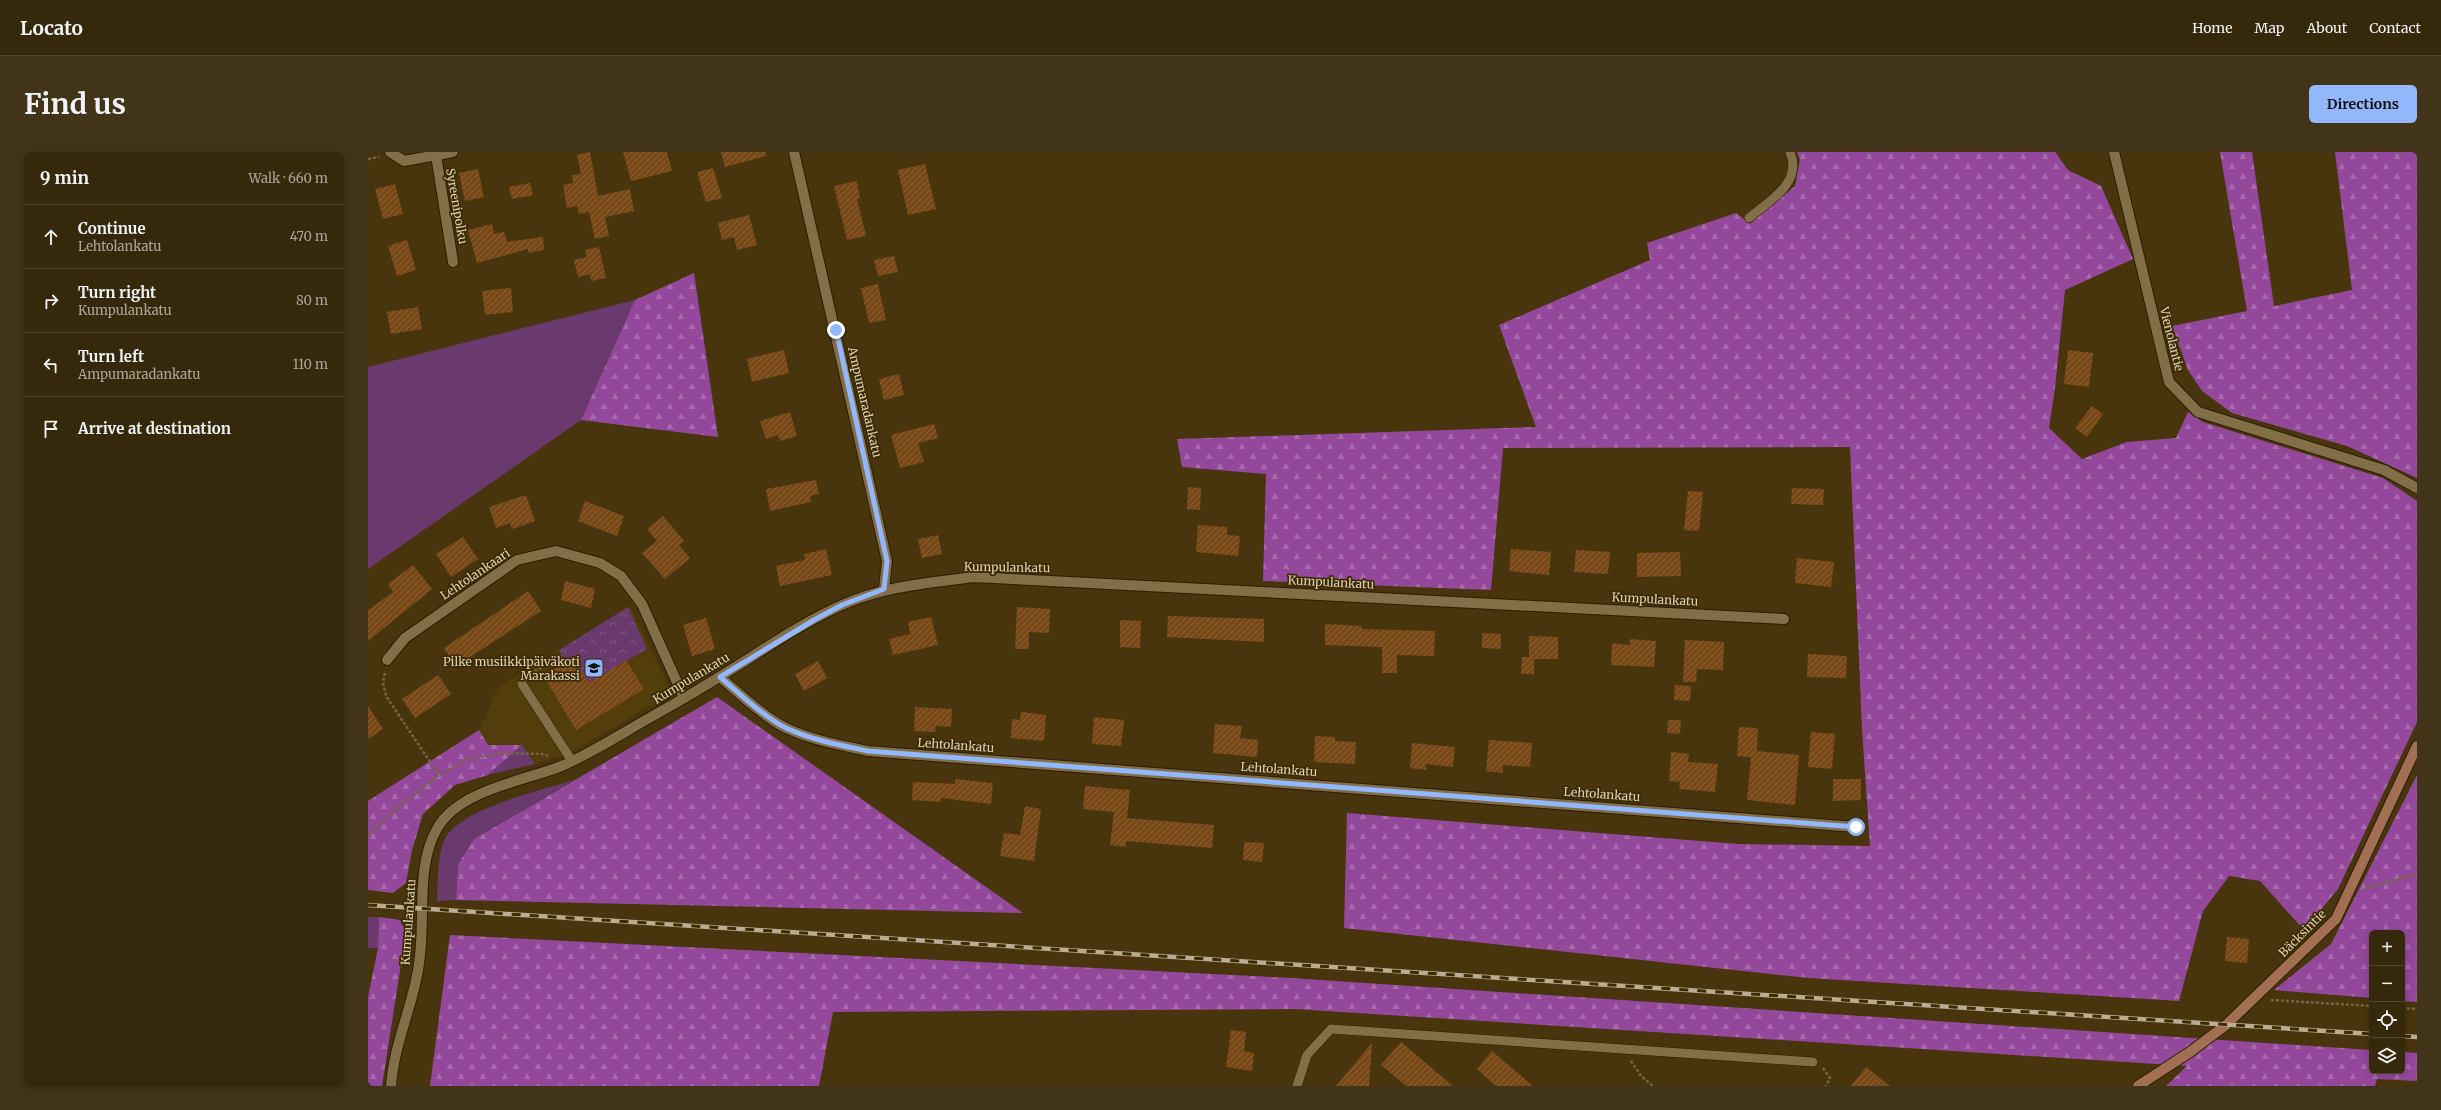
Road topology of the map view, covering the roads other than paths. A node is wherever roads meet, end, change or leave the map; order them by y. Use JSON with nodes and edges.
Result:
{"nodes":[{"id":1,"x":390,"y":152,"type":"edge"},
{"id":2,"x":453,"y":152,"type":"edge"},
{"id":3,"x":794,"y":152,"type":"edge"},
{"id":4,"x":1790,"y":152,"type":"edge"},
{"id":5,"x":2114,"y":152,"type":"edge"},
{"id":6,"x":436,"y":155,"type":"junction"},
{"id":7,"x":1749,"y":218,"type":"dead end"},
{"id":8,"x":453,"y":262,"type":"dead end"},
{"id":9,"x":2417,"y":488,"type":"edge"},
{"id":10,"x":884,"y":589,"type":"junction"},
{"id":11,"x":1784,"y":619,"type":"dead end"},
{"id":12,"x":388,"y":660,"type":"road end"},
{"id":13,"x":720,"y":677,"type":"junction"},
{"id":14,"x":522,"y":684,"type":"road end"},
{"id":15,"x":684,"y":698,"type":"junction"},
{"id":16,"x":2417,"y":746,"type":"edge"},
{"id":17,"x":569,"y":763,"type":"junction"},
{"id":18,"x":1856,"y":827,"type":"dead end"},
{"id":19,"x":1813,"y":1062,"type":"road end"},
{"id":20,"x":391,"y":1086,"type":"edge"},
{"id":21,"x":1297,"y":1086,"type":"edge"},
{"id":22,"x":2138,"y":1086,"type":"edge"}],
"edges":[{"from":1,"to":6,"type":"street"},
{"from":2,"to":6,"type":"street"},
{"from":3,"to":10,"type":"street","name":"Ampumaradankatu"},
{"from":4,"to":7,"type":"lane"},
{"from":5,"to":9,"type":"street","name":"Vienolantie"},
{"from":6,"to":8,"type":"street","name":"Syreenipolku"},
{"from":10,"to":11,"type":"street","name":"Kumpulankatu"},
{"from":10,"to":13,"type":"street","name":"Kumpulankatu"},
{"from":12,"to":15,"type":"street","name":"Lehtolankaari"},
{"from":13,"to":15,"type":"street","name":"Kumpulankatu"},
{"from":13,"to":18,"type":"street","name":"Lehtolankatu"},
{"from":14,"to":17,"type":"lane"},
{"from":15,"to":17,"type":"street","name":"Kumpulankatu"},
{"from":16,"to":22,"type":"street","name":"Bäcksintie"},
{"from":17,"to":20,"type":"street","name":"Kumpulankatu"},
{"from":19,"to":21,"type":"lane"}]}
